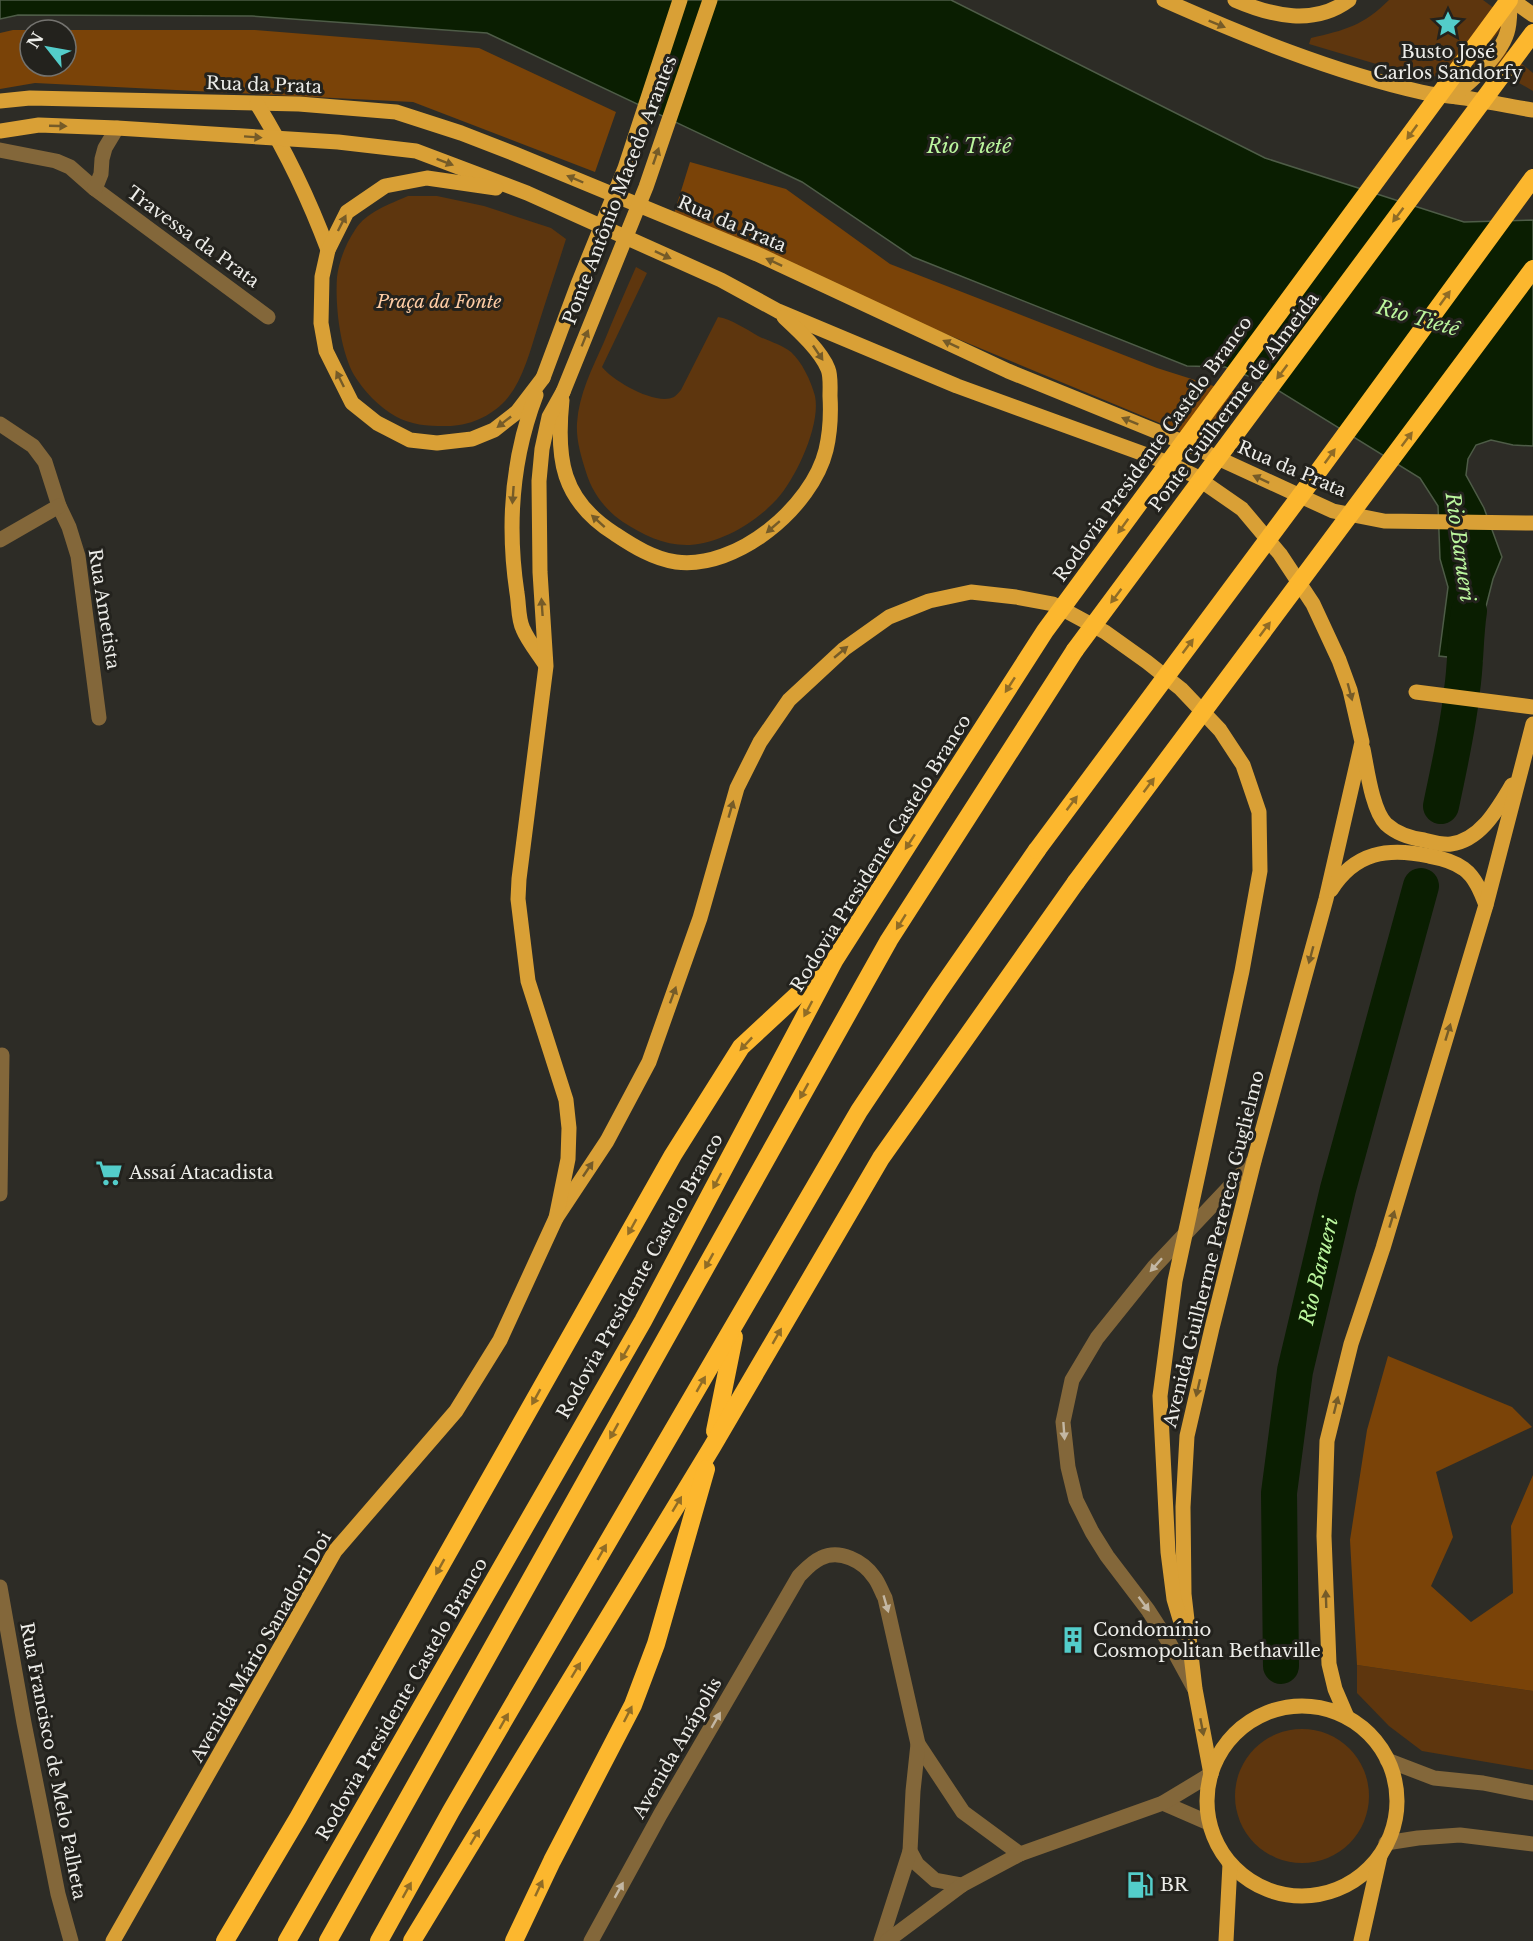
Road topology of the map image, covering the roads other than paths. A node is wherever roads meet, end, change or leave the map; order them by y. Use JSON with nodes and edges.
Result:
{"nodes":[{"id":1,"x":680,"y":0,"type":"edge"},
{"id":2,"x":710,"y":0,"type":"edge"},
{"id":3,"x":1164,"y":0,"type":"edge"},
{"id":4,"x":1234,"y":0,"type":"edge"},
{"id":5,"x":1349,"y":0,"type":"edge"},
{"id":6,"x":1510,"y":0,"type":"edge"},
{"id":7,"x":1533,"y":15,"type":"edge"},
{"id":8,"x":1533,"y":33,"type":"edge"},
{"id":9,"x":1454,"y":96,"type":"junction"},
{"id":10,"x":0,"y":101,"type":"edge"},
{"id":11,"x":257,"y":104,"type":"junction"},
{"id":12,"x":1533,"y":110,"type":"edge"},
{"id":13,"x":117,"y":128,"type":"junction"},
{"id":14,"x":0,"y":131,"type":"edge"},
{"id":15,"x":278,"y":139,"type":"junction"},
{"id":16,"x":0,"y":150,"type":"edge"},
{"id":17,"x":1533,"y":178,"type":"edge"},
{"id":18,"x":95,"y":189,"type":"junction"},
{"id":19,"x":527,"y":193,"type":"junction"},
{"id":20,"x":328,"y":250,"type":"junction"},
{"id":21,"x":1533,"y":269,"type":"edge"},
{"id":22,"x":778,"y":311,"type":"junction"},
{"id":23,"x":268,"y":317,"type":"dead end"},
{"id":24,"x":543,"y":378,"type":"junction"},
{"id":25,"x":563,"y":392,"type":"junction"},
{"id":26,"x":0,"y":424,"type":"edge"},
{"id":27,"x":59,"y":506,"type":"junction"},
{"id":28,"x":1528,"y":524,"type":"edge"},
{"id":29,"x":0,"y":540,"type":"edge"},
{"id":30,"x":546,"y":666,"type":"junction"},
{"id":31,"x":1416,"y":692,"type":"dead end"},
{"id":32,"x":1533,"y":707,"type":"edge"},
{"id":33,"x":99,"y":718,"type":"dead end"},
{"id":34,"x":1533,"y":724,"type":"edge"},
{"id":35,"x":1362,"y":742,"type":"junction"},
{"id":36,"x":1522,"y":770,"type":"junction"},
{"id":37,"x":1326,"y":899,"type":"junction"},
{"id":38,"x":1486,"y":904,"type":"junction"},
{"id":39,"x":834,"y":961,"type":"junction"},
{"id":40,"x":2,"y":1055,"type":"dead end"},
{"id":41,"x":1254,"y":1161,"type":"junction"},
{"id":42,"x":0,"y":1194,"type":"edge"},
{"id":43,"x":555,"y":1218,"type":"junction"},
{"id":44,"x":1185,"y":1234,"type":"junction"},
{"id":45,"x":737,"y":1322,"type":"junction"},
{"id":46,"x":712,"y":1447,"type":"junction"},
{"id":47,"x":0,"y":1587,"type":"edge"},
{"id":48,"x":1192,"y":1659,"type":"junction"},
{"id":49,"x":1195,"y":1689,"type":"junction"},
{"id":50,"x":1347,"y":1717,"type":"junction"},
{"id":51,"x":918,"y":1744,"type":"junction"},
{"id":52,"x":1387,"y":1760,"type":"junction"},
{"id":53,"x":1211,"y":1774,"type":"junction"},
{"id":54,"x":1533,"y":1793,"type":"edge"},
{"id":55,"x":1164,"y":1803,"type":"junction"},
{"id":56,"x":1209,"y":1823,"type":"junction"},
{"id":57,"x":1533,"y":1844,"type":"edge"},
{"id":58,"x":1384,"y":1848,"type":"junction"},
{"id":59,"x":910,"y":1851,"type":"junction"},
{"id":60,"x":1020,"y":1854,"type":"junction"},
{"id":61,"x":1230,"y":1864,"type":"junction"},
{"id":62,"x":962,"y":1886,"type":"junction"},
{"id":63,"x":71,"y":1941,"type":"edge"},
{"id":64,"x":113,"y":1941,"type":"edge"},
{"id":65,"x":225,"y":1941,"type":"edge"},
{"id":66,"x":287,"y":1941,"type":"edge"},
{"id":67,"x":328,"y":1941,"type":"edge"},
{"id":68,"x":379,"y":1941,"type":"edge"},
{"id":69,"x":412,"y":1941,"type":"edge"},
{"id":70,"x":514,"y":1941,"type":"edge"},
{"id":71,"x":591,"y":1941,"type":"edge"},
{"id":72,"x":881,"y":1941,"type":"edge"},
{"id":73,"x":887,"y":1941,"type":"edge"},
{"id":74,"x":1226,"y":1941,"type":"edge"},
{"id":75,"x":1360,"y":1941,"type":"edge"}],
"edges":[{"from":1,"to":24,"type":"main road","name":"Ponte Antônio Macedo Arantes","bridge":true},
{"from":25,"to":2,"type":"main road","name":"Ponte Antônio Macedo Arantes","one_way":true,"bridge":true},
{"from":3,"to":9,"type":"main road","one_way":true},
{"from":4,"to":5,"type":"main road"},
{"from":6,"to":7,"type":"main road"},
{"from":6,"to":9,"type":"main road"},
{"from":6,"to":39,"type":"highway","name":"Rodovia Presidente Castelo Branco","one_way":true,"bridge":true},
{"from":8,"to":67,"type":"highway","name":"Ponte Guilherme de Almeida","one_way":true,"bridge":true},
{"from":9,"to":12,"type":"main road"},
{"from":10,"to":11,"type":"main road","name":"Rua da Prata"},
{"from":11,"to":15,"type":"main road"},
{"from":28,"to":11,"type":"main road","name":"Rua da Prata","one_way":true},
{"from":14,"to":13,"type":"main road","one_way":true},
{"from":13,"to":15,"type":"main road","one_way":true},
{"from":13,"to":18,"type":"street"},
{"from":15,"to":19,"type":"main road","one_way":true},
{"from":15,"to":20,"type":"main road"},
{"from":16,"to":18,"type":"street","name":"Travessa da Prata"},
{"from":45,"to":17,"type":"highway","one_way":true,"bridge":true},
{"from":18,"to":23,"type":"street","name":"Travessa da Prata"},
{"from":20,"to":19,"type":"main road","one_way":true},
{"from":19,"to":22,"type":"main road","one_way":true},
{"from":24,"to":20,"type":"main road","one_way":true},
{"from":46,"to":21,"type":"highway","one_way":true,"bridge":true},
{"from":22,"to":25,"type":"main road","one_way":true},
{"from":22,"to":35,"type":"main road","name":"Avenida Guilherme Perereca Guglielmo","one_way":true},
{"from":24,"to":30,"type":"main road","one_way":true},
{"from":30,"to":25,"type":"main road","name":"Avenida Mário Sanadori Doi","one_way":true},
{"from":26,"to":27,"type":"street","name":"Rua Ametista"},
{"from":27,"to":29,"type":"street"},
{"from":27,"to":33,"type":"street","name":"Rua Ametista"},
{"from":30,"to":43,"type":"main road","name":"Avenida Mário Sanadori Doi"},
{"from":31,"to":32,"type":"main road"},
{"from":34,"to":36,"type":"main road"},
{"from":35,"to":36,"type":"main road","name":"Avenida Guilherme Perereca Guglielmo"},
{"from":35,"to":37,"type":"main road","name":"Avenida Guilherme Perereca Guglielmo"},
{"from":36,"to":38,"type":"main road"},
{"from":37,"to":38,"type":"main road"},
{"from":37,"to":41,"type":"main road","name":"Avenida Guilherme Perereca Guglielmo","one_way":true},
{"from":50,"to":38,"type":"main road","one_way":true},
{"from":39,"to":65,"type":"highway","one_way":true},
{"from":39,"to":66,"type":"highway","name":"Rodovia Presidente Castelo Branco","one_way":true},
{"from":40,"to":42,"type":"street"},
{"from":41,"to":44,"type":"street"},
{"from":41,"to":48,"type":"main road","name":"Avenida Guilherme Perereca Guglielmo","one_way":true},
{"from":43,"to":44,"type":"main road","one_way":true},
{"from":43,"to":64,"type":"main road","name":"Avenida Mário Sanadori Doi"},
{"from":44,"to":48,"type":"main road"},
{"from":44,"to":49,"type":"street","one_way":true},
{"from":45,"to":46,"type":"highway"},
{"from":68,"to":45,"type":"highway","one_way":true},
{"from":69,"to":46,"type":"highway","one_way":true},
{"from":70,"to":46,"type":"highway","one_way":true},
{"from":47,"to":63,"type":"street","name":"Rua Francisco de Melo Palheta"},
{"from":48,"to":49,"type":"main road","name":"Avenida Guilherme Perereca Guglielmo"},
{"from":49,"to":53,"type":"main road","name":"Avenida Guilherme Perereca Guglielmo","one_way":true},
{"from":50,"to":52,"type":"main road"},
{"from":50,"to":53,"type":"main road"},
{"from":51,"to":59,"type":"street"},
{"from":51,"to":60,"type":"street"},
{"from":71,"to":51,"type":"street","name":"Avenida Anápolis","one_way":true},
{"from":52,"to":54,"type":"street"},
{"from":52,"to":58,"type":"main road"},
{"from":53,"to":55,"type":"street"},
{"from":53,"to":56,"type":"main road"},
{"from":55,"to":56,"type":"street"},
{"from":55,"to":60,"type":"street"},
{"from":56,"to":61,"type":"main road"},
{"from":57,"to":58,"type":"street"},
{"from":58,"to":61,"type":"main road"},
{"from":58,"to":75,"type":"main road"},
{"from":59,"to":62,"type":"street"},
{"from":59,"to":72,"type":"street"},
{"from":60,"to":62,"type":"street"},
{"from":61,"to":74,"type":"main road"},
{"from":62,"to":73,"type":"street"}]}
